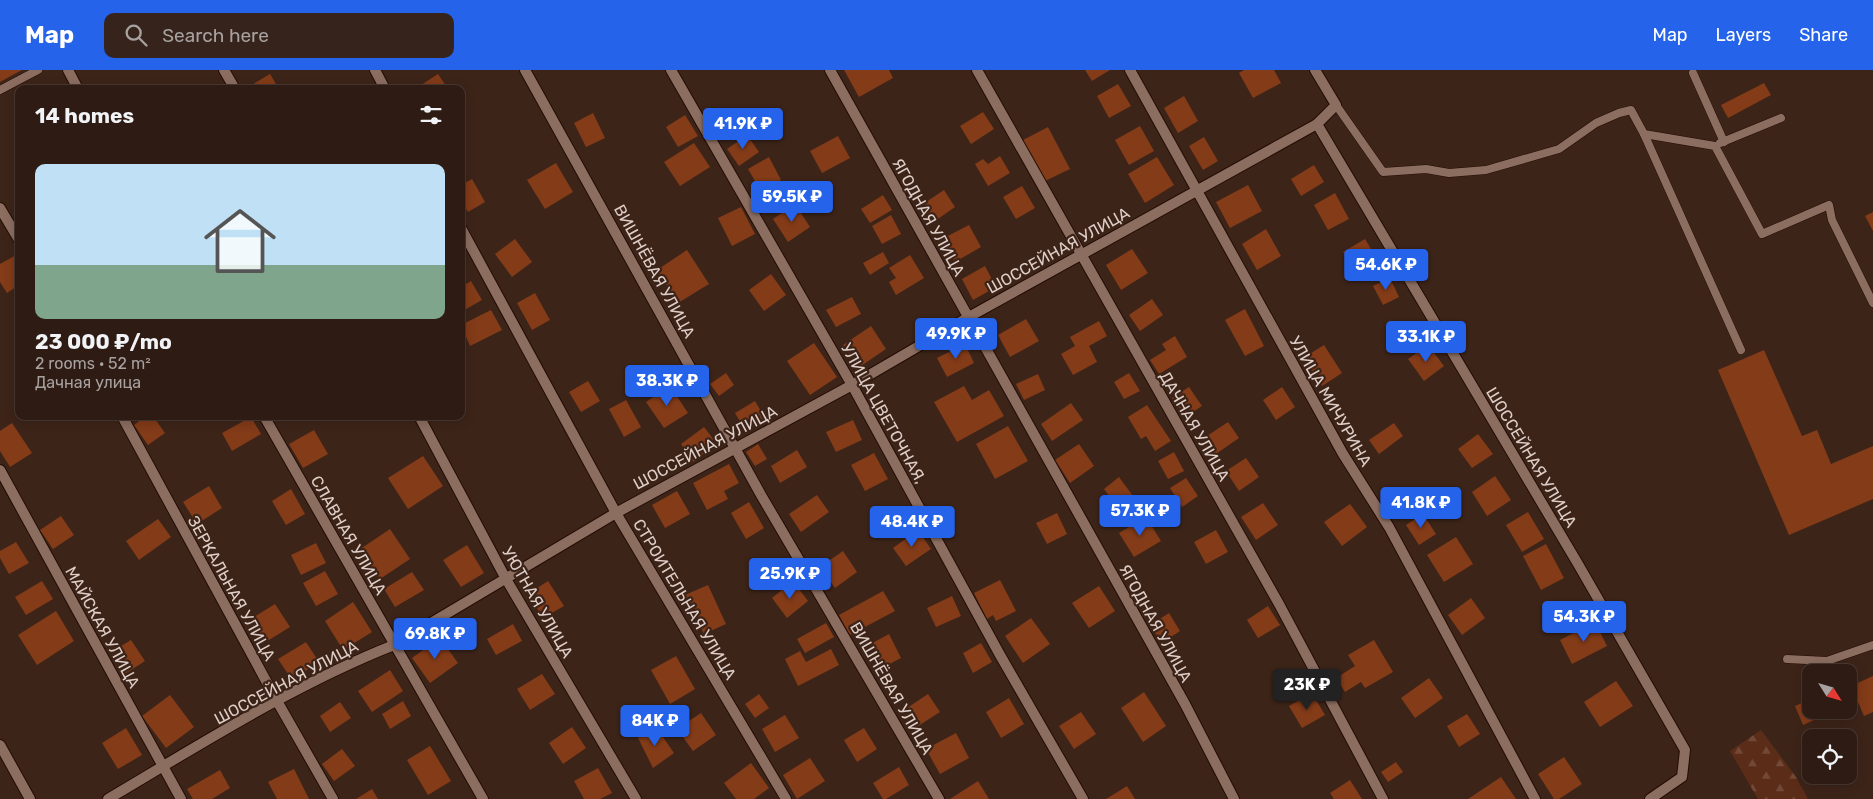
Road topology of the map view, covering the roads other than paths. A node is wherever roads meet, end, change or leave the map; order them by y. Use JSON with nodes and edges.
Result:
{"nodes":[{"id":1,"x":38,"y":70,"type":"edge"},
{"id":2,"x":68,"y":70,"type":"edge"},
{"id":3,"x":224,"y":70,"type":"edge"},
{"id":4,"x":375,"y":70,"type":"edge"},
{"id":5,"x":525,"y":70,"type":"edge"},
{"id":6,"x":671,"y":70,"type":"edge"},
{"id":7,"x":830,"y":70,"type":"edge"},
{"id":8,"x":976,"y":70,"type":"edge"},
{"id":9,"x":1130,"y":70,"type":"edge"},
{"id":10,"x":1315,"y":70,"type":"edge"},
{"id":11,"x":1692,"y":73,"type":"dead end"},
{"id":12,"x":76,"y":85,"type":"edge"},
{"id":13,"x":233,"y":85,"type":"edge"},
{"id":14,"x":383,"y":85,"type":"edge"},
{"id":15,"x":0,"y":90,"type":"edge"},
{"id":16,"x":1336,"y":105,"type":"junction"},
{"id":17,"x":1781,"y":118,"type":"dead end"},
{"id":18,"x":1317,"y":124,"type":"junction"},
{"id":19,"x":1644,"y":134,"type":"junction"},
{"id":20,"x":1724,"y":142,"type":"junction"},
{"id":21,"x":1715,"y":146,"type":"junction"},
{"id":22,"x":1196,"y":192,"type":"junction"},
{"id":23,"x":0,"y":208,"type":"edge"},
{"id":24,"x":15,"y":233,"type":"edge"},
{"id":25,"x":465,"y":235,"type":"edge"},
{"id":26,"x":1080,"y":255,"type":"junction"},
{"id":27,"x":1873,"y":303,"type":"edge"},
{"id":28,"x":968,"y":318,"type":"junction"},
{"id":29,"x":1741,"y":350,"type":"dead end"},
{"id":30,"x":852,"y":385,"type":"junction"},
{"id":31,"x":124,"y":420,"type":"edge"},
{"id":32,"x":266,"y":420,"type":"edge"},
{"id":33,"x":421,"y":420,"type":"edge"},
{"id":34,"x":736,"y":447,"type":"junction"},
{"id":35,"x":0,"y":470,"type":"edge"},
{"id":36,"x":616,"y":513,"type":"junction"},
{"id":37,"x":506,"y":579,"type":"junction"},
{"id":38,"x":394,"y":645,"type":"junction"},
{"id":39,"x":1873,"y":645,"type":"edge"},
{"id":40,"x":1787,"y":659,"type":"dead end"},
{"id":41,"x":277,"y":701,"type":"junction"},
{"id":42,"x":0,"y":745,"type":"edge"},
{"id":43,"x":162,"y":767,"type":"junction"},
{"id":44,"x":30,"y":799,"type":"edge"},
{"id":45,"x":108,"y":799,"type":"edge"},
{"id":46,"x":181,"y":799,"type":"edge"},
{"id":47,"x":333,"y":799,"type":"edge"},
{"id":48,"x":483,"y":799,"type":"edge"},
{"id":49,"x":636,"y":799,"type":"edge"},
{"id":50,"x":786,"y":799,"type":"edge"},
{"id":51,"x":939,"y":799,"type":"edge"},
{"id":52,"x":1083,"y":799,"type":"edge"},
{"id":53,"x":1234,"y":799,"type":"edge"},
{"id":54,"x":1383,"y":799,"type":"edge"},
{"id":55,"x":1535,"y":799,"type":"edge"},
{"id":56,"x":1650,"y":799,"type":"edge"}],
"edges":[{"from":1,"to":15,"type":"lane"},
{"from":2,"to":12,"type":"street"},
{"from":3,"to":13,"type":"street"},
{"from":4,"to":14,"type":"street"},
{"from":5,"to":34,"type":"street","name":"ВИШНЁВАЯ УЛИЦА"},
{"from":6,"to":30,"type":"street","name":"УЛИЦА ЦВЕТОЧНАЯ,"},
{"from":7,"to":28,"type":"street","name":"ЯГОДНАЯ УЛИЦА"},
{"from":8,"to":26,"type":"street","name":"ДАЧНАЯ УЛИЦА"},
{"from":9,"to":22,"type":"street","name":"УЛИЦА МИЧУРИНА"},
{"from":10,"to":16,"type":"street"},
{"from":11,"to":20,"type":"lane"},
{"from":16,"to":18,"type":"street","name":"ШОССЕЙНАЯ УЛИЦА"},
{"from":16,"to":19,"type":"lane"},
{"from":17,"to":20,"type":"lane"},
{"from":18,"to":22,"type":"street","name":"ШОССЕЙНАЯ УЛИЦА"},
{"from":18,"to":56,"type":"street","name":"ШОССЕЙНАЯ УЛИЦА"},
{"from":19,"to":21,"type":"lane"},
{"from":19,"to":29,"type":"lane"},
{"from":20,"to":21,"type":"lane"},
{"from":21,"to":27,"type":"lane"},
{"from":22,"to":26,"type":"street","name":"ШОССЕЙНАЯ УЛИЦА"},
{"from":22,"to":55,"type":"street","name":"УЛИЦА МИЧУРИНА"},
{"from":23,"to":24,"type":"street"},
{"from":25,"to":36,"type":"street","name":"СТРОИТЕЛЬНАЯ УЛИЦА"},
{"from":26,"to":28,"type":"street","name":"ШОССЕЙНАЯ УЛИЦА"},
{"from":26,"to":54,"type":"street","name":"ДАЧНАЯ УЛИЦА"},
{"from":28,"to":30,"type":"street","name":"ШОССЕЙНАЯ УЛИЦА"},
{"from":28,"to":53,"type":"street","name":"ЯГОДНАЯ УЛИЦА"},
{"from":30,"to":34,"type":"street","name":"ШОССЕЙНАЯ УЛИЦА"},
{"from":30,"to":52,"type":"street","name":"УЛИЦА ЦВЕТОЧНАЯ,"},
{"from":31,"to":41,"type":"street","name":"ЗЕРКАЛЬНАЯ УЛИЦА"},
{"from":32,"to":38,"type":"street","name":"СЛАВНАЯ УЛИЦА"},
{"from":33,"to":37,"type":"street","name":"УЮТНАЯ УЛИЦА"},
{"from":34,"to":36,"type":"street","name":"ШОССЕЙНАЯ УЛИЦА"},
{"from":34,"to":51,"type":"street","name":"ВИШНЁВАЯ УЛИЦА"},
{"from":35,"to":43,"type":"street","name":"МАЙСКАЯ УЛИЦА"},
{"from":36,"to":37,"type":"street","name":"ШОССЕЙНАЯ УЛИЦА"},
{"from":36,"to":50,"type":"street","name":"СТРОИТЕЛЬНАЯ УЛИЦА"},
{"from":37,"to":38,"type":"street","name":"ШОССЕЙНАЯ УЛИЦА"},
{"from":37,"to":49,"type":"street","name":"УЮТНАЯ УЛИЦА"},
{"from":38,"to":41,"type":"street","name":"ШОССЕЙНАЯ УЛИЦА"},
{"from":38,"to":48,"type":"street","name":"СЛАВНАЯ УЛИЦА"},
{"from":39,"to":40,"type":"lane"},
{"from":41,"to":43,"type":"street","name":"ШОССЕЙНАЯ УЛИЦА"},
{"from":41,"to":47,"type":"street","name":"ЗЕРКАЛЬНАЯ УЛИЦА"},
{"from":42,"to":44,"type":"street"},
{"from":43,"to":45,"type":"street","name":"ШОССЕЙНАЯ УЛИЦА"},
{"from":43,"to":46,"type":"street","name":"МАЙСКАЯ УЛИЦА"}]}
